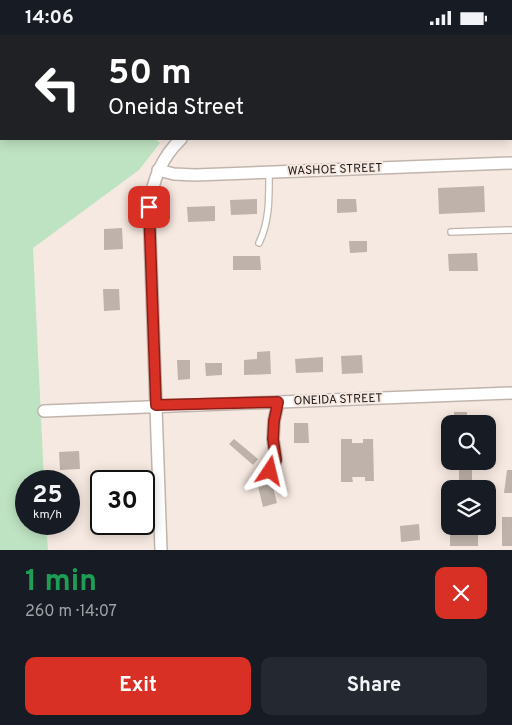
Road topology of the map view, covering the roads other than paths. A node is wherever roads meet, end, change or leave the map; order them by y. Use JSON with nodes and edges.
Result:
{"nodes":[{"id":1,"x":179,"y":140,"type":"edge"},
{"id":2,"x":512,"y":163,"type":"edge"},
{"id":3,"x":158,"y":170,"type":"junction"},
{"id":4,"x":268,"y":172,"type":"junction"},
{"id":5,"x":512,"y":230,"type":"edge"},
{"id":6,"x":451,"y":232,"type":"dead end"},
{"id":7,"x":260,"y":243,"type":"dead end"},
{"id":8,"x":512,"y":393,"type":"edge"},
{"id":9,"x":278,"y":402,"type":"junction"},
{"id":10,"x":156,"y":405,"type":"junction"},
{"id":11,"x":44,"y":411,"type":"dead end"},
{"id":12,"x":270,"y":471,"type":"dead end"},
{"id":13,"x":161,"y":550,"type":"edge"}],
"edges":[{"from":1,"to":3,"type":"street"},
{"from":2,"to":4,"type":"street","name":"WASHOE STREET"},
{"from":3,"to":4,"type":"street","name":"WASHOE STREET"},
{"from":3,"to":10,"type":"street"},
{"from":4,"to":7,"type":"lane"},
{"from":5,"to":6,"type":"lane"},
{"from":8,"to":9,"type":"street","name":"ONEIDA STREET"},
{"from":9,"to":10,"type":"street","name":"ONEIDA STREET"},
{"from":9,"to":12,"type":"street"},
{"from":10,"to":11,"type":"street","name":"ONEIDA STREET"},
{"from":10,"to":13,"type":"street"}]}
